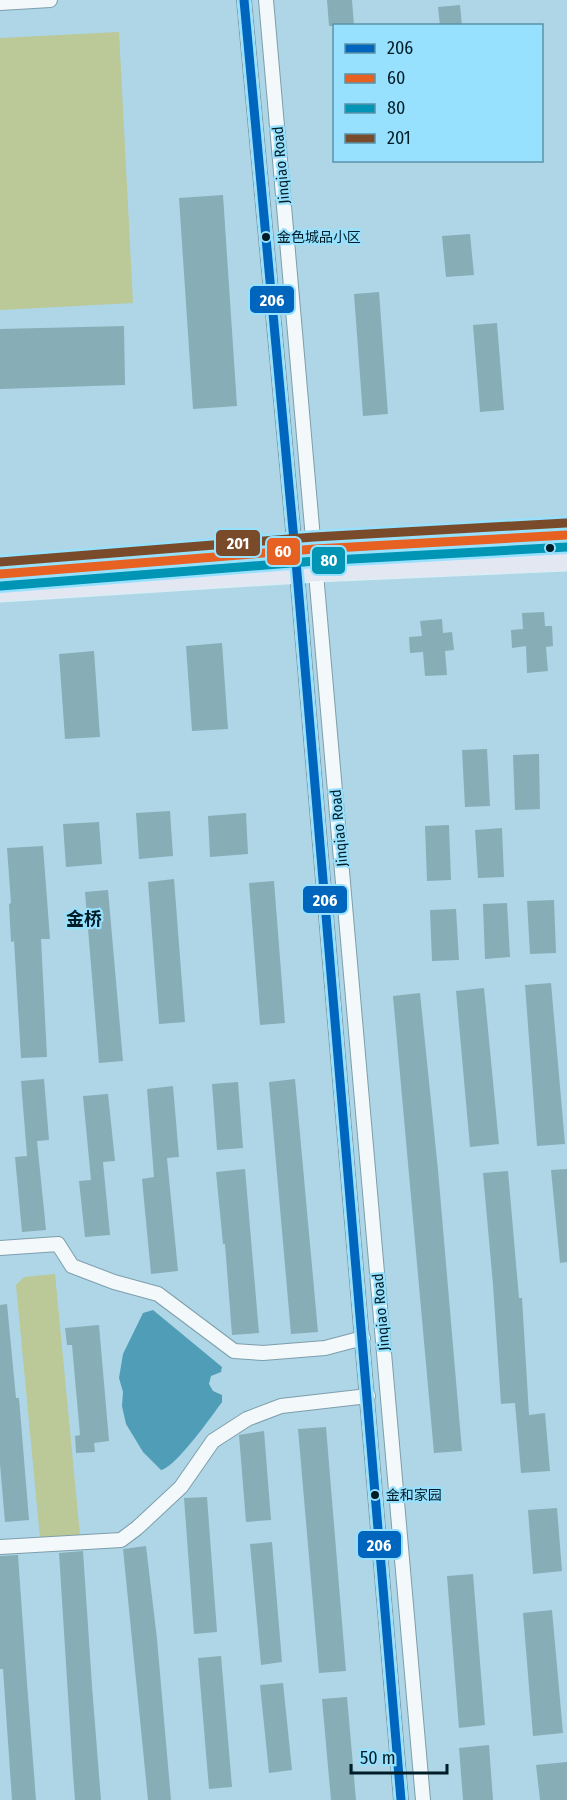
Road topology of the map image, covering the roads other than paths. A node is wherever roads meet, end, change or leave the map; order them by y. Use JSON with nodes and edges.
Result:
{"nodes":[{"id":1,"x":50,"y":0,"type":"edge"},
{"id":2,"x":244,"y":0,"type":"edge"},
{"id":3,"x":266,"y":0,"type":"edge"},
{"id":4,"x":0,"y":3,"type":"edge"},
{"id":5,"x":567,"y":535,"type":"edge"},
{"id":6,"x":315,"y":549,"type":"junction"},
{"id":7,"x":295,"y":550,"type":"junction"},
{"id":8,"x":567,"y":561,"type":"edge"},
{"id":9,"x":317,"y":572,"type":"junction"},
{"id":10,"x":297,"y":573,"type":"junction"},
{"id":11,"x":0,"y":574,"type":"edge"},
{"id":12,"x":0,"y":592,"type":"edge"},
{"id":13,"x":0,"y":1248,"type":"edge"},
{"id":14,"x":363,"y":1338,"type":"junction"},
{"id":15,"x":368,"y":1396,"type":"junction"},
{"id":16,"x":0,"y":1547,"type":"edge"},
{"id":17,"x":401,"y":1800,"type":"edge"},
{"id":18,"x":423,"y":1800,"type":"edge"}],
"edges":[{"from":1,"to":4,"type":"street"},
{"from":2,"to":7,"type":"street","name":"Jinqiao Road"},
{"from":3,"to":6,"type":"street","name":"Jinqiao Road"},
{"from":5,"to":6,"type":"main road"},
{"from":6,"to":7,"type":"main road"},
{"from":6,"to":9,"type":"street","name":"Jinqiao Road"},
{"from":7,"to":10,"type":"street","name":"Jinqiao Road"},
{"from":7,"to":11,"type":"main road"},
{"from":8,"to":9,"type":"main road"},
{"from":9,"to":10,"type":"main road"},
{"from":9,"to":18,"type":"street","name":"Jinqiao Road"},
{"from":10,"to":12,"type":"main road"},
{"from":10,"to":14,"type":"street","name":"Jinqiao Road"},
{"from":13,"to":14,"type":"street"},
{"from":14,"to":15,"type":"street","name":"Jinqiao Road"},
{"from":15,"to":16,"type":"street"},
{"from":15,"to":17,"type":"street","name":"Jinqiao Road"}]}
